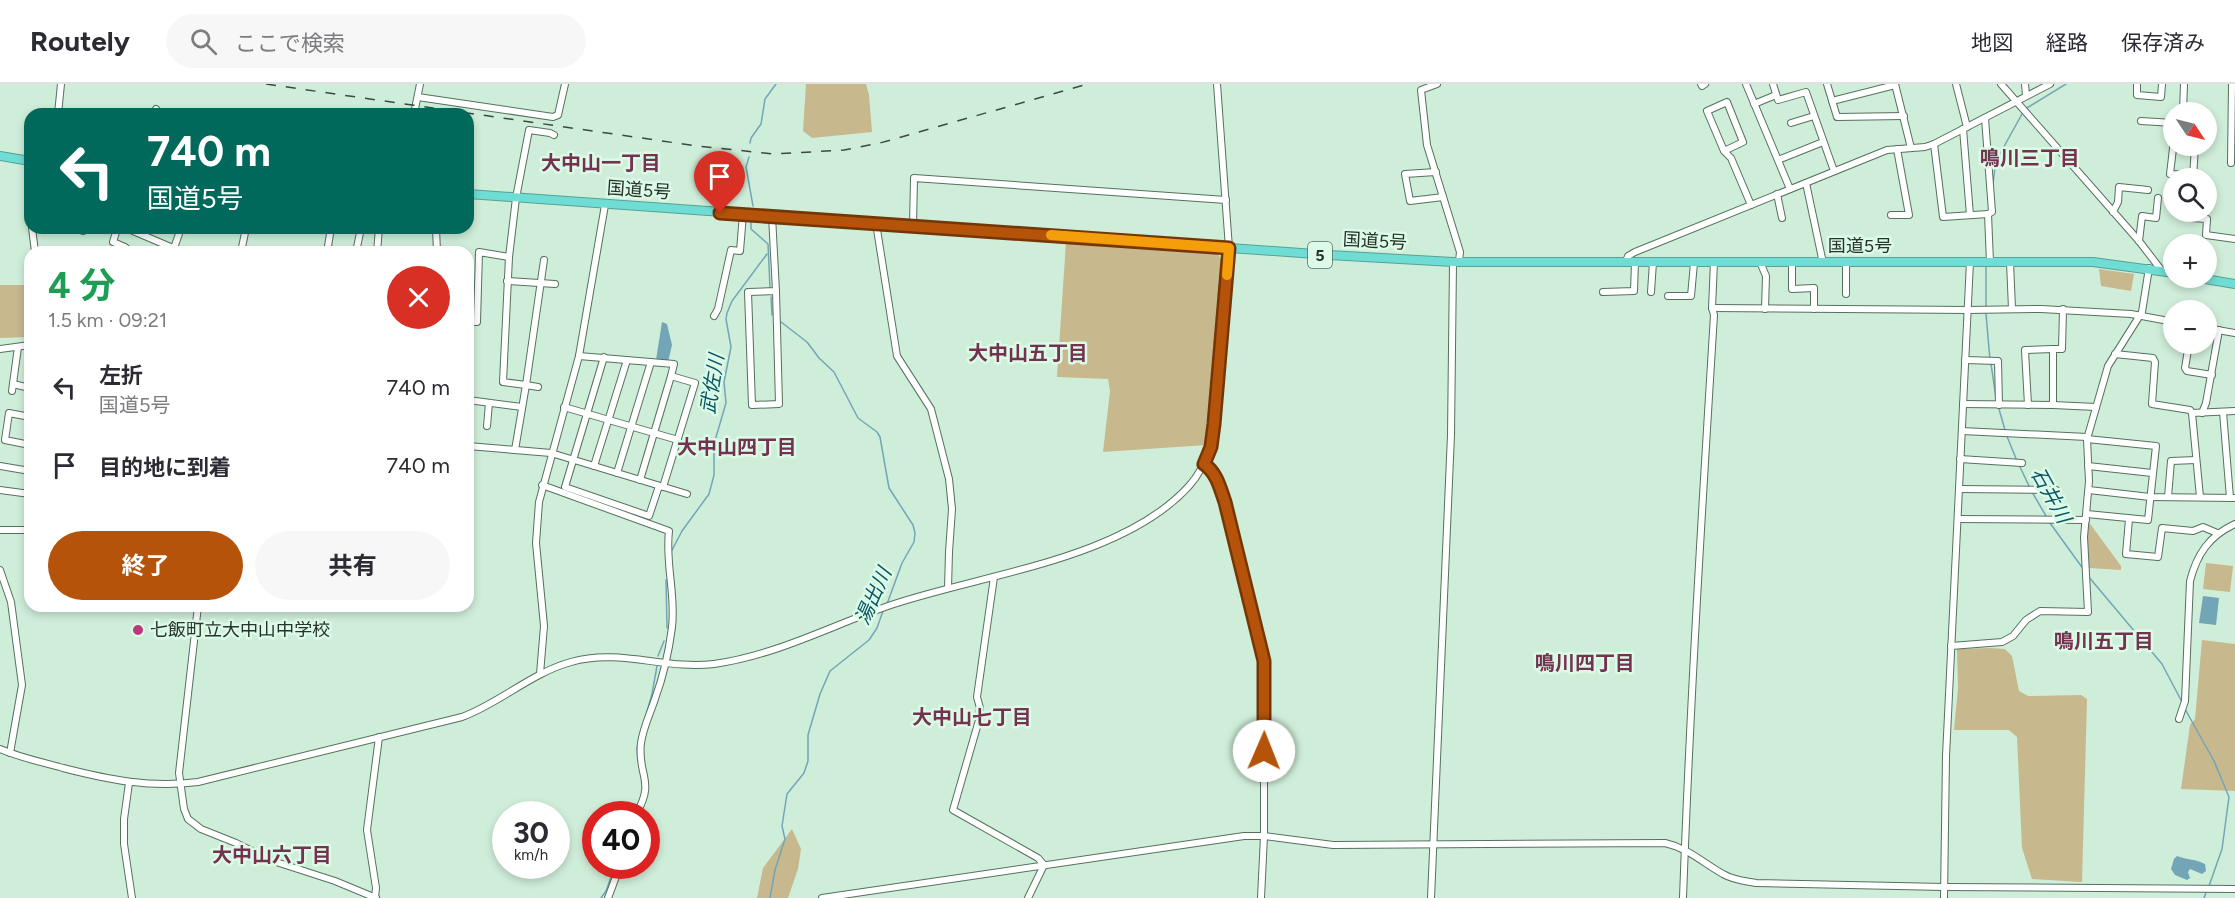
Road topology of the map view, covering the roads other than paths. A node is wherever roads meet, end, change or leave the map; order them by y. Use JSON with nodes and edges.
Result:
{"nodes":[{"id":1,"x":60,"y":84,"type":"edge"},
{"id":2,"x":420,"y":84,"type":"edge"},
{"id":3,"x":565,"y":84,"type":"edge"},
{"id":4,"x":1217,"y":84,"type":"edge"},
{"id":5,"x":1437,"y":84,"type":"edge"},
{"id":6,"x":1746,"y":84,"type":"edge"},
{"id":7,"x":1773,"y":84,"type":"edge"},
{"id":8,"x":1827,"y":84,"type":"edge"},
{"id":9,"x":1956,"y":84,"type":"edge"},
{"id":10,"x":2001,"y":84,"type":"edge"},
{"id":11,"x":2025,"y":84,"type":"edge"},
{"id":12,"x":2049,"y":84,"type":"edge"},
{"id":13,"x":2137,"y":84,"type":"edge"},
{"id":14,"x":2162,"y":84,"type":"edge"},
{"id":15,"x":2184,"y":84,"type":"edge"},
{"id":16,"x":2232,"y":84,"type":"edge"},
{"id":17,"x":1895,"y":85,"type":"edge"},
{"id":18,"x":1421,"y":87,"type":"edge"},
{"id":19,"x":1776,"y":95,"type":"junction"},
{"id":20,"x":2026,"y":95,"type":"junction"},
{"id":21,"x":418,"y":97,"type":"junction"},
{"id":22,"x":2016,"y":100,"type":"junction"},
{"id":23,"x":1832,"y":101,"type":"junction"},
{"id":24,"x":2183,"y":102,"type":"edge"},
{"id":25,"x":1754,"y":104,"type":"junction"},
{"id":26,"x":58,"y":108,"type":"edge"},
{"id":27,"x":415,"y":108,"type":"edge"},
{"id":28,"x":1814,"y":116,"type":"junction"},
{"id":29,"x":1904,"y":116,"type":"junction"},
{"id":30,"x":1985,"y":118,"type":"junction"},
{"id":31,"x":2141,"y":121,"type":"dead end"},
{"id":32,"x":2163,"y":122,"type":"edge"},
{"id":33,"x":1791,"y":123,"type":"dead end"},
{"id":34,"x":1965,"y":128,"type":"junction"},
{"id":35,"x":554,"y":135,"type":"dead end"},
{"id":36,"x":1823,"y":142,"type":"junction"},
{"id":37,"x":1934,"y":144,"type":"junction"},
{"id":38,"x":1911,"y":148,"type":"junction"},
{"id":39,"x":1897,"y":149,"type":"junction"},
{"id":40,"x":1724,"y":151,"type":"junction"},
{"id":41,"x":0,"y":156,"type":"edge"},
{"id":42,"x":24,"y":160,"type":"edge"},
{"id":43,"x":1778,"y":160,"type":"junction"},
{"id":44,"x":2231,"y":163,"type":"dead end"},
{"id":45,"x":1834,"y":171,"type":"junction"},
{"id":46,"x":1436,"y":172,"type":"junction"},
{"id":47,"x":1806,"y":183,"type":"junction"},
{"id":48,"x":1790,"y":189,"type":"junction"},
{"id":49,"x":2148,"y":190,"type":"dead end"},
{"id":50,"x":474,"y":194,"type":"edge"},
{"id":51,"x":1777,"y":194,"type":"junction"},
{"id":52,"x":1443,"y":197,"type":"junction"},
{"id":53,"x":516,"y":198,"type":"junction"},
{"id":54,"x":2158,"y":198,"type":"dead end"},
{"id":55,"x":1226,"y":200,"type":"junction"},
{"id":56,"x":605,"y":205,"type":"junction"},
{"id":57,"x":1751,"y":205,"type":"junction"},
{"id":58,"x":2113,"y":212,"type":"junction"},
{"id":59,"x":743,"y":214,"type":"junction"},
{"id":60,"x":1988,"y":214,"type":"junction"},
{"id":61,"x":1891,"y":215,"type":"dead end"},
{"id":62,"x":1970,"y":215,"type":"junction"},
{"id":63,"x":771,"y":216,"type":"junction"},
{"id":64,"x":1782,"y":218,"type":"dead end"},
{"id":65,"x":2207,"y":222,"type":"edge"},
{"id":66,"x":876,"y":223,"type":"junction"},
{"id":67,"x":913,"y":226,"type":"junction"},
{"id":68,"x":115,"y":234,"type":"edge"},
{"id":69,"x":139,"y":234,"type":"edge"},
{"id":70,"x":2235,"y":239,"type":"edge"},
{"id":71,"x":2139,"y":241,"type":"junction"},
{"id":72,"x":123,"y":246,"type":"edge"},
{"id":73,"x":165,"y":246,"type":"edge"},
{"id":74,"x":1229,"y":248,"type":"junction"},
{"id":75,"x":509,"y":257,"type":"junction"},
{"id":76,"x":544,"y":261,"type":"dead end"},
{"id":77,"x":1456,"y":261,"type":"junction"},
{"id":78,"x":1631,"y":262,"type":"junction"},
{"id":79,"x":1653,"y":262,"type":"junction"},
{"id":80,"x":1714,"y":262,"type":"junction"},
{"id":81,"x":1760,"y":262,"type":"junction"},
{"id":82,"x":1792,"y":262,"type":"junction"},
{"id":83,"x":1846,"y":262,"type":"junction"},
{"id":84,"x":1970,"y":262,"type":"junction"},
{"id":85,"x":1990,"y":262,"type":"junction"},
{"id":86,"x":2010,"y":262,"type":"junction"},
{"id":87,"x":1694,"y":263,"type":"junction"},
{"id":88,"x":1823,"y":263,"type":"junction"},
{"id":89,"x":2149,"y":268,"type":"junction"},
{"id":90,"x":2162,"y":271,"type":"joint"},
{"id":91,"x":507,"y":280,"type":"junction"},
{"id":92,"x":2217,"y":281,"type":"edge"},
{"id":93,"x":541,"y":283,"type":"junction"},
{"id":94,"x":555,"y":284,"type":"dead end"},
{"id":95,"x":2235,"y":284,"type":"edge"},
{"id":96,"x":776,"y":291,"type":"junction"},
{"id":97,"x":1603,"y":292,"type":"dead end"},
{"id":98,"x":1651,"y":292,"type":"dead end"},
{"id":99,"x":1846,"y":294,"type":"dead end"},
{"id":100,"x":1668,"y":297,"type":"dead end"},
{"id":101,"x":1712,"y":308,"type":"junction"},
{"id":102,"x":1765,"y":309,"type":"junction"},
{"id":103,"x":1814,"y":309,"type":"junction"},
{"id":104,"x":2012,"y":309,"type":"junction"},
{"id":105,"x":2063,"y":309,"type":"junction"},
{"id":106,"x":1968,"y":310,"type":"junction"},
{"id":107,"x":714,"y":316,"type":"dead end"},
{"id":108,"x":2140,"y":316,"type":"junction"},
{"id":109,"x":2163,"y":320,"type":"edge"},
{"id":110,"x":474,"y":322,"type":"edge"},
{"id":111,"x":2219,"y":330,"type":"joint"},
{"id":112,"x":2235,"y":333,"type":"edge"},
{"id":113,"x":24,"y":345,"type":"edge"},
{"id":114,"x":18,"y":348,"type":"junction"},
{"id":115,"x":0,"y":349,"type":"edge"},
{"id":116,"x":2053,"y":349,"type":"junction"},
{"id":117,"x":2115,"y":354,"type":"junction"},
{"id":118,"x":2187,"y":354,"type":"edge"},
{"id":119,"x":579,"y":356,"type":"junction"},
{"id":120,"x":604,"y":357,"type":"junction"},
{"id":121,"x":627,"y":360,"type":"junction"},
{"id":122,"x":1965,"y":360,"type":"junction"},
{"id":123,"x":651,"y":362,"type":"junction"},
{"id":124,"x":2212,"y":375,"type":"junction"},
{"id":125,"x":671,"y":376,"type":"junction"},
{"id":126,"x":526,"y":385,"type":"junction"},
{"id":127,"x":538,"y":387,"type":"dead end"},
{"id":128,"x":24,"y":388,"type":"edge"},
{"id":129,"x":474,"y":401,"type":"edge"},
{"id":130,"x":489,"y":403,"type":"junction"},
{"id":131,"x":1963,"y":404,"type":"junction"},
{"id":132,"x":1999,"y":405,"type":"junction"},
{"id":133,"x":2028,"y":405,"type":"junction"},
{"id":134,"x":2053,"y":405,"type":"junction"},
{"id":135,"x":522,"y":407,"type":"junction"},
{"id":136,"x":564,"y":407,"type":"junction"},
{"id":137,"x":2096,"y":407,"type":"junction"},
{"id":138,"x":2235,"y":411,"type":"edge"},
{"id":139,"x":2223,"y":412,"type":"junction"},
{"id":140,"x":588,"y":413,"type":"junction"},
{"id":141,"x":2192,"y":413,"type":"junction"},
{"id":142,"x":2202,"y":413,"type":"junction"},
{"id":143,"x":24,"y":416,"type":"edge"},
{"id":144,"x":608,"y":420,"type":"junction"},
{"id":145,"x":487,"y":426,"type":"dead end"},
{"id":146,"x":631,"y":426,"type":"junction"},
{"id":147,"x":1962,"y":431,"type":"junction"},
{"id":148,"x":653,"y":433,"type":"junction"},
{"id":149,"x":2087,"y":438,"type":"junction"},
{"id":150,"x":678,"y":440,"type":"junction"},
{"id":151,"x":24,"y":444,"type":"edge"},
{"id":152,"x":474,"y":447,"type":"edge"},
{"id":153,"x":515,"y":450,"type":"junction"},
{"id":154,"x":551,"y":453,"type":"junction"},
{"id":155,"x":1960,"y":459,"type":"junction"},
{"id":156,"x":574,"y":460,"type":"junction"},
{"id":157,"x":2196,"y":460,"type":"junction"},
{"id":158,"x":2022,"y":463,"type":"dead end"},
{"id":159,"x":1204,"y":464,"type":"junction"},
{"id":160,"x":0,"y":466,"type":"edge"},
{"id":161,"x":594,"y":466,"type":"junction"},
{"id":162,"x":2088,"y":466,"type":"junction"},
{"id":163,"x":24,"y":470,"type":"edge"},
{"id":164,"x":617,"y":473,"type":"junction"},
{"id":165,"x":2152,"y":473,"type":"junction"},
{"id":166,"x":640,"y":480,"type":"junction"},
{"id":167,"x":542,"y":485,"type":"junction"},
{"id":168,"x":661,"y":487,"type":"junction"},
{"id":169,"x":1959,"y":489,"type":"junction"},
{"id":170,"x":0,"y":490,"type":"edge"},
{"id":171,"x":2056,"y":490,"type":"dead end"},
{"id":172,"x":2089,"y":490,"type":"junction"},
{"id":173,"x":24,"y":493,"type":"edge"},
{"id":174,"x":687,"y":494,"type":"dead end"},
{"id":175,"x":2150,"y":496,"type":"junction"},
{"id":176,"x":2168,"y":497,"type":"junction"},
{"id":177,"x":2200,"y":497,"type":"junction"},
{"id":178,"x":2233,"y":498,"type":"edge"},
{"id":179,"x":2086,"y":517,"type":"junction"},
{"id":180,"x":1958,"y":519,"type":"junction"},
{"id":181,"x":2129,"y":519,"type":"junction"},
{"id":182,"x":2235,"y":524,"type":"edge"},
{"id":183,"x":0,"y":530,"type":"edge"},
{"id":184,"x":24,"y":530,"type":"edge"},
{"id":185,"x":2217,"y":533,"type":"junction"},
{"id":186,"x":0,"y":570,"type":"edge"},
{"id":187,"x":994,"y":578,"type":"junction"},
{"id":188,"x":948,"y":588,"type":"junction"},
{"id":189,"x":197,"y":612,"type":"edge"},
{"id":190,"x":1951,"y":646,"type":"junction"},
{"id":191,"x":664,"y":663,"type":"junction"},
{"id":192,"x":540,"y":674,"type":"junction"},
{"id":193,"x":2179,"y":719,"type":"dead end"},
{"id":194,"x":379,"y":737,"type":"junction"},
{"id":195,"x":5,"y":752,"type":"edge"},
{"id":196,"x":0,"y":757,"type":"edge"},
{"id":197,"x":129,"y":783,"type":"junction"},
{"id":198,"x":180,"y":784,"type":"junction"},
{"id":199,"x":642,"y":801,"type":"edge"},
{"id":200,"x":1264,"y":836,"type":"junction"},
{"id":201,"x":1432,"y":845,"type":"junction"},
{"id":202,"x":1683,"y":849,"type":"junction"},
{"id":203,"x":1044,"y":865,"type":"junction"},
{"id":204,"x":615,"y":879,"type":"edge"},
{"id":205,"x":1944,"y":887,"type":"junction"},
{"id":206,"x":2235,"y":889,"type":"edge"},
{"id":207,"x":132,"y":898,"type":"edge"},
{"id":208,"x":376,"y":898,"type":"edge"},
{"id":209,"x":608,"y":898,"type":"edge"},
{"id":210,"x":822,"y":898,"type":"edge"},
{"id":211,"x":1028,"y":898,"type":"edge"},
{"id":212,"x":1262,"y":898,"type":"edge"},
{"id":213,"x":1431,"y":898,"type":"edge"},
{"id":214,"x":1683,"y":898,"type":"edge"},
{"id":215,"x":1944,"y":898,"type":"edge"}],
"edges":[{"from":1,"to":26,"type":"street"},
{"from":2,"to":21,"type":"street"},
{"from":3,"to":21,"type":"street"},
{"from":4,"to":55,"type":"street"},
{"from":5,"to":18,"type":"street"},
{"from":6,"to":25,"type":"street"},
{"from":7,"to":19,"type":"street"},
{"from":8,"to":23,"type":"street"},
{"from":9,"to":34,"type":"street"},
{"from":10,"to":22,"type":"street"},
{"from":11,"to":20,"type":"street"},
{"from":12,"to":20,"type":"street"},
{"from":13,"to":14,"type":"street"},
{"from":15,"to":24,"type":"street"},
{"from":16,"to":44,"type":"street"},
{"from":17,"to":23,"type":"street"},
{"from":17,"to":29,"type":"street"},
{"from":18,"to":46,"type":"street"},
{"from":19,"to":25,"type":"street"},
{"from":19,"to":28,"type":"street"},
{"from":20,"to":22,"type":"street"},
{"from":21,"to":27,"type":"street"},
{"from":22,"to":30,"type":"street"},
{"from":22,"to":58,"type":"street"},
{"from":23,"to":29,"type":"street"},
{"from":25,"to":43,"type":"street"},
{"from":28,"to":33,"type":"street"},
{"from":28,"to":36,"type":"street"},
{"from":29,"to":38,"type":"street"},
{"from":30,"to":34,"type":"street"},
{"from":30,"to":60,"type":"street"},
{"from":31,"to":32,"type":"street"},
{"from":34,"to":37,"type":"street"},
{"from":34,"to":62,"type":"street"},
{"from":35,"to":53,"type":"street"},
{"from":36,"to":43,"type":"street"},
{"from":36,"to":45,"type":"street"},
{"from":37,"to":38,"type":"street"},
{"from":37,"to":62,"type":"street"},
{"from":38,"to":39,"type":"street"},
{"from":39,"to":45,"type":"street"},
{"from":39,"to":61,"type":"street"},
{"from":40,"to":40,"type":"street"},
{"from":40,"to":57,"type":"street"},
{"from":41,"to":42,"type":"highway"},
{"from":43,"to":48,"type":"street"},
{"from":45,"to":47,"type":"street"},
{"from":46,"to":52,"type":"street"},
{"from":46,"to":52,"type":"street"},
{"from":47,"to":48,"type":"street"},
{"from":47,"to":88,"type":"street"},
{"from":48,"to":51,"type":"street"},
{"from":49,"to":58,"type":"street"},
{"from":50,"to":53,"type":"highway","name":"国道5号","number":"5"},
{"from":51,"to":57,"type":"street"},
{"from":51,"to":64,"type":"street"},
{"from":52,"to":77,"type":"street"},
{"from":53,"to":56,"type":"highway","name":"国道5号","number":"5"},
{"from":53,"to":75,"type":"street"},
{"from":54,"to":71,"type":"street"},
{"from":55,"to":67,"type":"street"},
{"from":55,"to":74,"type":"street"},
{"from":56,"to":59,"type":"highway","name":"国道5号","number":"5"},
{"from":56,"to":119,"type":"street"},
{"from":57,"to":78,"type":"street"},
{"from":58,"to":71,"type":"street"},
{"from":59,"to":63,"type":"highway","name":"国道5号","number":"5"},
{"from":59,"to":107,"type":"street"},
{"from":60,"to":62,"type":"street"},
{"from":60,"to":85,"type":"street"},
{"from":63,"to":66,"type":"highway","name":"国道5号","number":"5"},
{"from":63,"to":96,"type":"street"},
{"from":65,"to":70,"type":"street"},
{"from":66,"to":67,"type":"highway","name":"国道5号","number":"5"},
{"from":66,"to":188,"type":"street"},
{"from":67,"to":74,"type":"highway","name":"国道5号","number":"5"},
{"from":68,"to":72,"type":"street"},
{"from":69,"to":73,"type":"street"},
{"from":71,"to":90,"type":"street"},
{"from":74,"to":77,"type":"highway","name":"国道5号","number":"5"},
{"from":74,"to":159,"type":"street"},
{"from":75,"to":91,"type":"street"},
{"from":75,"to":110,"type":"street"},
{"from":76,"to":93,"type":"street"},
{"from":77,"to":78,"type":"highway","name":"国道5号","number":"5"},
{"from":77,"to":201,"type":"street"},
{"from":78,"to":79,"type":"highway","name":"国道5号","number":"5"},
{"from":78,"to":97,"type":"street"},
{"from":79,"to":87,"type":"highway","name":"国道5号","number":"5"},
{"from":79,"to":98,"type":"street"},
{"from":80,"to":81,"type":"highway","name":"国道5号","number":"5"},
{"from":80,"to":87,"type":"highway","name":"国道5号","number":"5"},
{"from":80,"to":101,"type":"street"},
{"from":81,"to":82,"type":"highway","name":"国道5号","number":"5"},
{"from":81,"to":102,"type":"street"},
{"from":82,"to":88,"type":"highway","name":"国道5号","number":"5"},
{"from":82,"to":103,"type":"street"},
{"from":83,"to":84,"type":"highway","name":"国道5号","number":"5"},
{"from":83,"to":88,"type":"highway","name":"国道5号","number":"5"},
{"from":83,"to":99,"type":"street"},
{"from":84,"to":85,"type":"highway","name":"国道5号","number":"5"},
{"from":84,"to":106,"type":"street"},
{"from":85,"to":86,"type":"highway","name":"国道5号","number":"5"},
{"from":86,"to":89,"type":"highway","name":"国道5号","number":"5"},
{"from":86,"to":104,"type":"street"},
{"from":87,"to":100,"type":"street"},
{"from":89,"to":90,"type":"highway","name":"国道5号","number":"5"},
{"from":89,"to":108,"type":"street"},
{"from":91,"to":93,"type":"street"},
{"from":91,"to":126,"type":"street"},
{"from":92,"to":95,"type":"highway"},
{"from":93,"to":94,"type":"street"},
{"from":93,"to":126,"type":"street"},
{"from":96,"to":96,"type":"street"},
{"from":101,"to":102,"type":"street"},
{"from":101,"to":202,"type":"street"},
{"from":102,"to":103,"type":"street"},
{"from":103,"to":106,"type":"street"},
{"from":104,"to":105,"type":"street"},
{"from":104,"to":106,"type":"street"},
{"from":105,"to":108,"type":"street"},
{"from":105,"to":116,"type":"street"},
{"from":106,"to":122,"type":"street"},
{"from":108,"to":109,"type":"street"},
{"from":108,"to":117,"type":"street"},
{"from":111,"to":112,"type":"street"},
{"from":111,"to":124,"type":"street"},
{"from":113,"to":114,"type":"street"},
{"from":114,"to":115,"type":"street"},
{"from":114,"to":128,"type":"street"},
{"from":116,"to":133,"type":"street"},
{"from":116,"to":134,"type":"street"},
{"from":117,"to":137,"type":"street"},
{"from":117,"to":141,"type":"street"},
{"from":118,"to":124,"type":"street"},
{"from":119,"to":120,"type":"street"},
{"from":119,"to":136,"type":"street"},
{"from":120,"to":121,"type":"street"},
{"from":120,"to":140,"type":"street"},
{"from":121,"to":123,"type":"street"},
{"from":121,"to":144,"type":"street"},
{"from":122,"to":131,"type":"street"},
{"from":122,"to":132,"type":"street"},
{"from":123,"to":125,"type":"street"},
{"from":123,"to":146,"type":"street"},
{"from":124,"to":142,"type":"street"},
{"from":125,"to":148,"type":"street"},
{"from":125,"to":150,"type":"street"},
{"from":126,"to":127,"type":"street"},
{"from":126,"to":135,"type":"street"},
{"from":129,"to":130,"type":"street"},
{"from":130,"to":135,"type":"street"},
{"from":130,"to":145,"type":"street"},
{"from":131,"to":132,"type":"street"},
{"from":131,"to":147,"type":"street"},
{"from":132,"to":133,"type":"street"},
{"from":133,"to":134,"type":"street"},
{"from":134,"to":137,"type":"street"},
{"from":135,"to":153,"type":"street"},
{"from":136,"to":140,"type":"street"},
{"from":136,"to":154,"type":"street"},
{"from":137,"to":149,"type":"street"},
{"from":138,"to":139,"type":"street"},
{"from":139,"to":142,"type":"street"},
{"from":139,"to":178,"type":"street"},
{"from":140,"to":144,"type":"street"},
{"from":140,"to":156,"type":"street"},
{"from":141,"to":142,"type":"street"},
{"from":141,"to":157,"type":"street"},
{"from":143,"to":151,"type":"street"},
{"from":144,"to":146,"type":"street"},
{"from":144,"to":161,"type":"street"},
{"from":146,"to":148,"type":"street"},
{"from":146,"to":164,"type":"street"},
{"from":147,"to":149,"type":"street"},
{"from":147,"to":155,"type":"street"},
{"from":148,"to":150,"type":"street"},
{"from":148,"to":166,"type":"street"},
{"from":149,"to":162,"type":"street"},
{"from":149,"to":165,"type":"street"},
{"from":150,"to":168,"type":"street"},
{"from":152,"to":153,"type":"street"},
{"from":153,"to":154,"type":"street"},
{"from":154,"to":156,"type":"street"},
{"from":154,"to":167,"type":"street"},
{"from":155,"to":158,"type":"street"},
{"from":155,"to":169,"type":"street"},
{"from":156,"to":161,"type":"street"},
{"from":156,"to":168,"type":"street"},
{"from":157,"to":176,"type":"street"},
{"from":157,"to":177,"type":"street"},
{"from":159,"to":187,"type":"street"},
{"from":159,"to":200,"type":"street"},
{"from":160,"to":163,"type":"street"},
{"from":161,"to":164,"type":"street"},
{"from":162,"to":165,"type":"street"},
{"from":162,"to":172,"type":"street"},
{"from":164,"to":166,"type":"street"},
{"from":165,"to":175,"type":"street"},
{"from":166,"to":168,"type":"street"},
{"from":167,"to":191,"type":"street"},
{"from":167,"to":192,"type":"street"},
{"from":168,"to":174,"type":"street"},
{"from":169,"to":171,"type":"street"},
{"from":169,"to":180,"type":"street"},
{"from":170,"to":173,"type":"street"},
{"from":172,"to":175,"type":"street"},
{"from":172,"to":179,"type":"street"},
{"from":175,"to":176,"type":"street"},
{"from":175,"to":181,"type":"street"},
{"from":176,"to":177,"type":"street"},
{"from":177,"to":178,"type":"street"},
{"from":179,"to":180,"type":"street"},
{"from":179,"to":181,"type":"street"},
{"from":179,"to":190,"type":"street"},
{"from":180,"to":190,"type":"street"},
{"from":181,"to":185,"type":"street"},
{"from":182,"to":185,"type":"street"},
{"from":183,"to":184,"type":"street"},
{"from":185,"to":193,"type":"street"},
{"from":186,"to":195,"type":"street"},
{"from":187,"to":188,"type":"street"},
{"from":187,"to":203,"type":"street"},
{"from":188,"to":191,"type":"street"},
{"from":189,"to":198,"type":"street"},
{"from":190,"to":205,"type":"street"},
{"from":191,"to":192,"type":"street"},
{"from":191,"to":199,"type":"street"},
{"from":192,"to":194,"type":"street"},
{"from":194,"to":198,"type":"street"},
{"from":194,"to":208,"type":"street"},
{"from":195,"to":196,"type":"street"},
{"from":195,"to":197,"type":"street"},
{"from":197,"to":198,"type":"street"},
{"from":197,"to":207,"type":"street"},
{"from":198,"to":208,"type":"street"},
{"from":200,"to":201,"type":"street"},
{"from":200,"to":203,"type":"street"},
{"from":200,"to":212,"type":"street"},
{"from":201,"to":202,"type":"street"},
{"from":201,"to":213,"type":"street"},
{"from":202,"to":205,"type":"street"},
{"from":202,"to":214,"type":"street"},
{"from":203,"to":210,"type":"street"},
{"from":203,"to":211,"type":"street"},
{"from":204,"to":209,"type":"street"},
{"from":205,"to":206,"type":"street"},
{"from":205,"to":215,"type":"street"}]}
